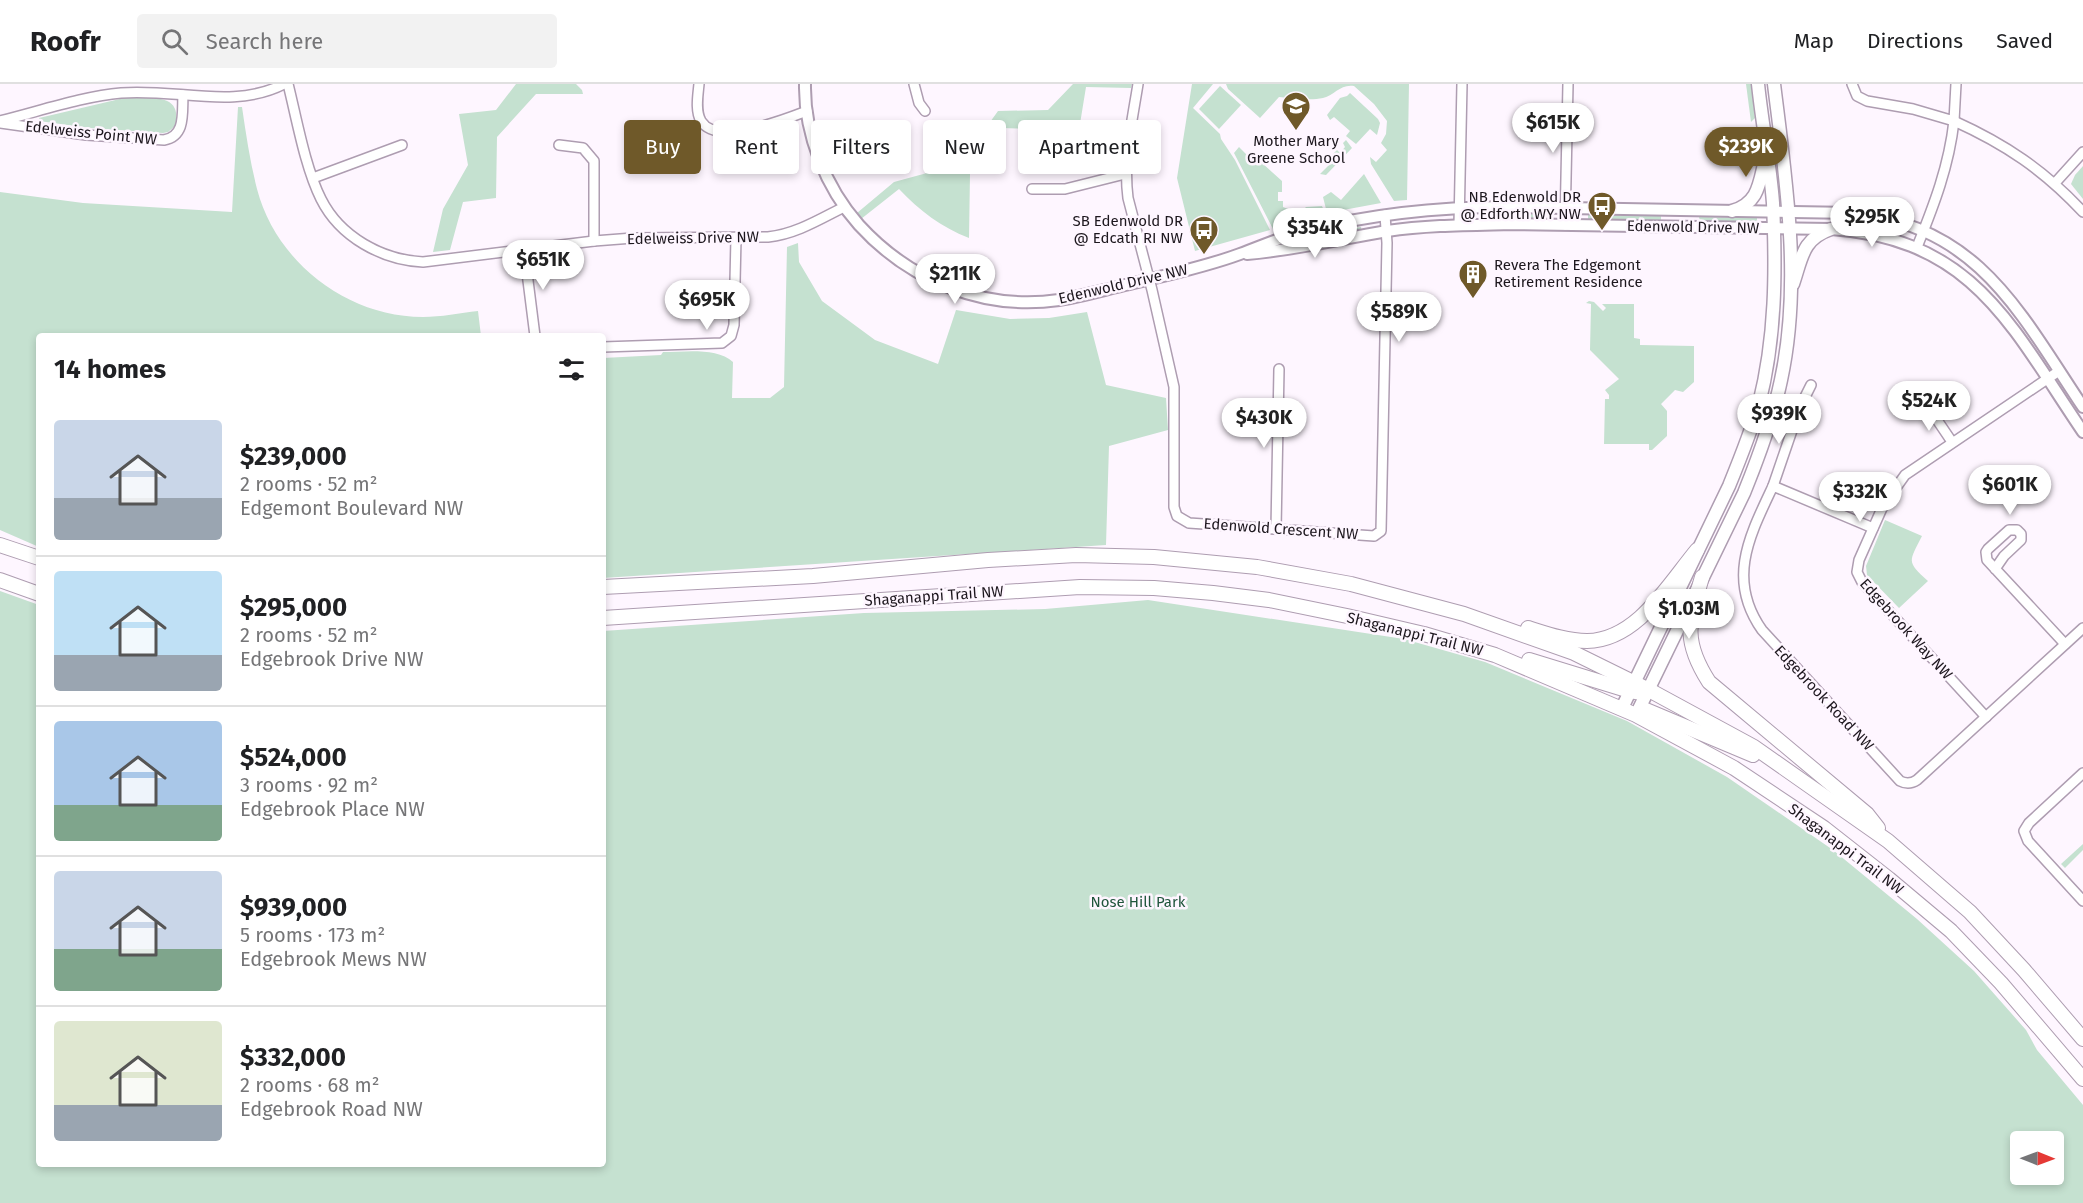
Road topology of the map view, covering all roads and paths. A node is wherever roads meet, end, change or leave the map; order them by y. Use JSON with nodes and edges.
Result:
{"nodes":[{"id":1,"x":286,"y":84,"type":"edge"},
{"id":2,"x":699,"y":84,"type":"edge"},
{"id":3,"x":805,"y":84,"type":"edge"},
{"id":4,"x":914,"y":84,"type":"edge"},
{"id":5,"x":1138,"y":84,"type":"edge"},
{"id":6,"x":1462,"y":84,"type":"edge"},
{"id":7,"x":1568,"y":84,"type":"edge"},
{"id":8,"x":1758,"y":84,"type":"edge"},
{"id":9,"x":1774,"y":84,"type":"edge"},
{"id":10,"x":1852,"y":84,"type":"edge"},
{"id":11,"x":1956,"y":84,"type":"edge"},
{"id":12,"x":183,"y":95,"type":"junction"},
{"id":13,"x":807,"y":111,"type":"junction"},
{"id":14,"x":925,"y":111,"type":"dead end"},
{"id":15,"x":1133,"y":120,"type":"edge"},
{"id":16,"x":1954,"y":121,"type":"junction"},
{"id":17,"x":0,"y":122,"type":"edge"},
{"id":18,"x":402,"y":145,"type":"dead end"},
{"id":19,"x":559,"y":145,"type":"dead end"},
{"id":20,"x":2083,"y":152,"type":"edge"},
{"id":21,"x":1766,"y":154,"type":"junction"},
{"id":22,"x":1125,"y":174,"type":"joint"},
{"id":23,"x":313,"y":178,"type":"junction"},
{"id":24,"x":2055,"y":183,"type":"junction"},
{"id":25,"x":1032,"y":189,"type":"dead end"},
{"id":26,"x":844,"y":207,"type":"junction"},
{"id":27,"x":1460,"y":207,"type":"junction"},
{"id":28,"x":1566,"y":208,"type":"junction"},
{"id":29,"x":1732,"y":211,"type":"junction"},
{"id":30,"x":2083,"y":212,"type":"edge"},
{"id":31,"x":1773,"y":213,"type":"junction"},
{"id":32,"x":1788,"y":213,"type":"junction"},
{"id":33,"x":1385,"y":215,"type":"junction"},
{"id":34,"x":1460,"y":225,"type":"junction"},
{"id":35,"x":1565,"y":225,"type":"junction"},
{"id":36,"x":1773,"y":228,"type":"junction"},
{"id":37,"x":1789,"y":228,"type":"junction"},
{"id":38,"x":1832,"y":229,"type":"junction"},
{"id":39,"x":1924,"y":230,"type":"junction"},
{"id":40,"x":1387,"y":231,"type":"junction"},
{"id":41,"x":736,"y":238,"type":"junction"},
{"id":42,"x":594,"y":241,"type":"junction"},
{"id":43,"x":1917,"y":247,"type":"junction"},
{"id":44,"x":524,"y":249,"type":"junction"},
{"id":45,"x":1239,"y":255,"type":"junction"},
{"id":46,"x":1149,"y":279,"type":"junction"},
{"id":47,"x":1790,"y":294,"type":"junction"},
{"id":48,"x":534,"y":333,"type":"edge"},
{"id":49,"x":606,"y":347,"type":"edge"},
{"id":50,"x":1279,"y":369,"type":"dead end"},
{"id":51,"x":2059,"y":371,"type":"junction"},
{"id":52,"x":2047,"y":378,"type":"junction"},
{"id":53,"x":1811,"y":384,"type":"dead end"},
{"id":54,"x":2083,"y":407,"type":"edge"},
{"id":55,"x":1929,"y":408,"type":"dead end"},
{"id":56,"x":2083,"y":432,"type":"edge"},
{"id":57,"x":1952,"y":442,"type":"junction"},
{"id":58,"x":1773,"y":486,"type":"junction"},
{"id":59,"x":1873,"y":528,"type":"junction"},
{"id":60,"x":1276,"y":529,"type":"junction"},
{"id":61,"x":0,"y":545,"type":"edge"},
{"id":62,"x":1697,"y":550,"type":"junction"},
{"id":63,"x":36,"y":557,"type":"edge"},
{"id":64,"x":1995,"y":569,"type":"dead end"},
{"id":65,"x":1702,"y":577,"type":"junction"},
{"id":66,"x":0,"y":580,"type":"edge"},
{"id":67,"x":606,"y":587,"type":"edge"},
{"id":68,"x":36,"y":593,"type":"edge"},
{"id":69,"x":1464,"y":614,"type":"junction"},
{"id":70,"x":606,"y":618,"type":"edge"},
{"id":71,"x":2083,"y":628,"type":"edge"},
{"id":72,"x":2066,"y":644,"type":"junction"},
{"id":73,"x":1495,"y":655,"type":"junction"},
{"id":74,"x":1632,"y":686,"type":"junction"},
{"id":75,"x":1649,"y":690,"type":"junction"},
{"id":76,"x":1622,"y":708,"type":"junction"},
{"id":77,"x":1638,"y":711,"type":"junction"},
{"id":78,"x":1986,"y":717,"type":"junction"},
{"id":79,"x":1786,"y":770,"type":"junction"},
{"id":80,"x":2083,"y":773,"type":"edge"},
{"id":81,"x":1888,"y":841,"type":"junction"},
{"id":82,"x":2083,"y":901,"type":"edge"},
{"id":83,"x":2083,"y":1039,"type":"edge"},
{"id":84,"x":2083,"y":1079,"type":"edge"}],
"edges":[{"from":1,"to":12,"type":"street","name":"Edelweiss Point NW"},
{"from":1,"to":23,"type":"street","name":"Edelweiss Drive NW"},
{"from":2,"to":13,"type":"street"},
{"from":3,"to":13,"type":"street","name":"Edenwold Drive NW"},
{"from":4,"to":14,"type":"street"},
{"from":5,"to":15,"type":"street"},
{"from":6,"to":27,"type":"street"},
{"from":7,"to":28,"type":"street"},
{"from":8,"to":21,"type":"main road"},
{"from":9,"to":32,"type":"main road"},
{"from":10,"to":16,"type":"street"},
{"from":11,"to":16,"type":"street"},
{"from":12,"to":17,"type":"street","name":"Edelweiss Point NW"},
{"from":12,"to":17,"type":"street","name":"Edelweiss Point NW"},
{"from":13,"to":26,"type":"street","name":"Edenwold Drive NW"},
{"from":16,"to":24,"type":"street"},
{"from":16,"to":39,"type":"street"},
{"from":18,"to":23,"type":"street"},
{"from":19,"to":42,"type":"street"},
{"from":20,"to":24,"type":"street"},
{"from":21,"to":29,"type":"main road"},
{"from":21,"to":31,"type":"main road"},
{"from":22,"to":25,"type":"street"},
{"from":22,"to":46,"type":"street"},
{"from":23,"to":44,"type":"street","name":"Edelweiss Drive NW"},
{"from":24,"to":30,"type":"street"},
{"from":26,"to":41,"type":"street","name":"Edelweiss Drive NW"},
{"from":26,"to":46,"type":"street","name":"Edenwold Drive NW"},
{"from":27,"to":28,"type":"street","name":"Edenwold Drive NW"},
{"from":27,"to":33,"type":"street","name":"Edenwold Drive NW"},
{"from":27,"to":34,"type":"street"},
{"from":28,"to":29,"type":"street","name":"Edenwold Drive NW"},
{"from":28,"to":35,"type":"street"},
{"from":29,"to":31,"type":"street","name":"Edenwold Drive NW"},
{"from":31,"to":32,"type":"street","name":"Edenwold Drive NW"},
{"from":31,"to":36,"type":"main road"},
{"from":32,"to":37,"type":"main road"},
{"from":32,"to":39,"type":"street","name":"Edenwold Drive NW"},
{"from":33,"to":40,"type":"street","name":"Edenwold Crescent NW"},
{"from":33,"to":45,"type":"street","name":"Edenwold Drive NW"},
{"from":34,"to":35,"type":"street","name":"Edenwold Drive NW"},
{"from":34,"to":40,"type":"street","name":"Edenwold Drive NW"},
{"from":35,"to":36,"type":"street","name":"Edenwold Drive NW"},
{"from":36,"to":37,"type":"street","name":"Edenwold Drive NW"},
{"from":36,"to":62,"type":"main road"},
{"from":37,"to":38,"type":"street","name":"Edenwold Drive NW"},
{"from":37,"to":47,"type":"main road"},
{"from":38,"to":43,"type":"street","name":"Edenwold Drive NW"},
{"from":38,"to":47,"type":"main road"},
{"from":39,"to":43,"type":"street"},
{"from":39,"to":51,"type":"street","name":"Edenwold Drive NW"},
{"from":40,"to":45,"type":"street","name":"Edenwold Drive NW"},
{"from":40,"to":60,"type":"street","name":"Edenwold Crescent NW"},
{"from":41,"to":42,"type":"street","name":"Edelweiss Drive NW"},
{"from":41,"to":49,"type":"street"},
{"from":42,"to":44,"type":"street","name":"Edelweiss Drive NW"},
{"from":43,"to":52,"type":"street","name":"Edenwold Drive NW"},
{"from":44,"to":48,"type":"street"},
{"from":45,"to":46,"type":"street","name":"Edenwold Drive NW"},
{"from":46,"to":60,"type":"street","name":"Edenwold Crescent NW"},
{"from":47,"to":65,"type":"main road"},
{"from":50,"to":60,"type":"street"},
{"from":51,"to":52,"type":"street","name":"Edgebrook Way NW"},
{"from":51,"to":54,"type":"street","name":"Edenwold Drive NW"},
{"from":52,"to":56,"type":"street","name":"Edenwold Drive NW"},
{"from":52,"to":57,"type":"street","name":"Edgebrook Way NW"},
{"from":53,"to":58,"type":"street"},
{"from":55,"to":57,"type":"street"},
{"from":57,"to":59,"type":"street","name":"Edgebrook Way NW"},
{"from":58,"to":59,"type":"street"},
{"from":58,"to":78,"type":"street","name":"Edgebrook Road NW"},
{"from":59,"to":78,"type":"street","name":"Edgebrook Way NW"},
{"from":61,"to":63,"type":"main road"},
{"from":62,"to":69,"type":"main road"},
{"from":62,"to":74,"type":"main road"},
{"from":64,"to":72,"type":"street"},
{"from":65,"to":75,"type":"main road"},
{"from":65,"to":81,"type":"main road"},
{"from":66,"to":68,"type":"main road"},
{"from":67,"to":69,"type":"main road","name":"Shaganappi Trail NW"},
{"from":69,"to":74,"type":"main road","name":"Shaganappi Trail NW"},
{"from":70,"to":73,"type":"main road","name":"Shaganappi Trail NW"},
{"from":71,"to":72,"type":"street","name":"Edgebrook Road NW"},
{"from":72,"to":78,"type":"street","name":"Edgebrook Road NW"},
{"from":73,"to":74,"type":"main road"},
{"from":73,"to":76,"type":"main road","name":"Shaganappi Trail NW"},
{"from":74,"to":75,"type":"main road","name":"Shaganappi Trail NW"},
{"from":74,"to":76,"type":"main road"},
{"from":75,"to":77,"type":"main road"},
{"from":75,"to":79,"type":"main road","name":"Shaganappi Trail NW"},
{"from":76,"to":77,"type":"main road","name":"Shaganappi Trail NW"},
{"from":77,"to":79,"type":"main road"},
{"from":77,"to":84,"type":"main road","name":"Shaganappi Trail NW"},
{"from":79,"to":81,"type":"main road","name":"Shaganappi Trail NW"},
{"from":80,"to":82,"type":"street"},
{"from":81,"to":83,"type":"main road","name":"Shaganappi Trail NW"}]}
